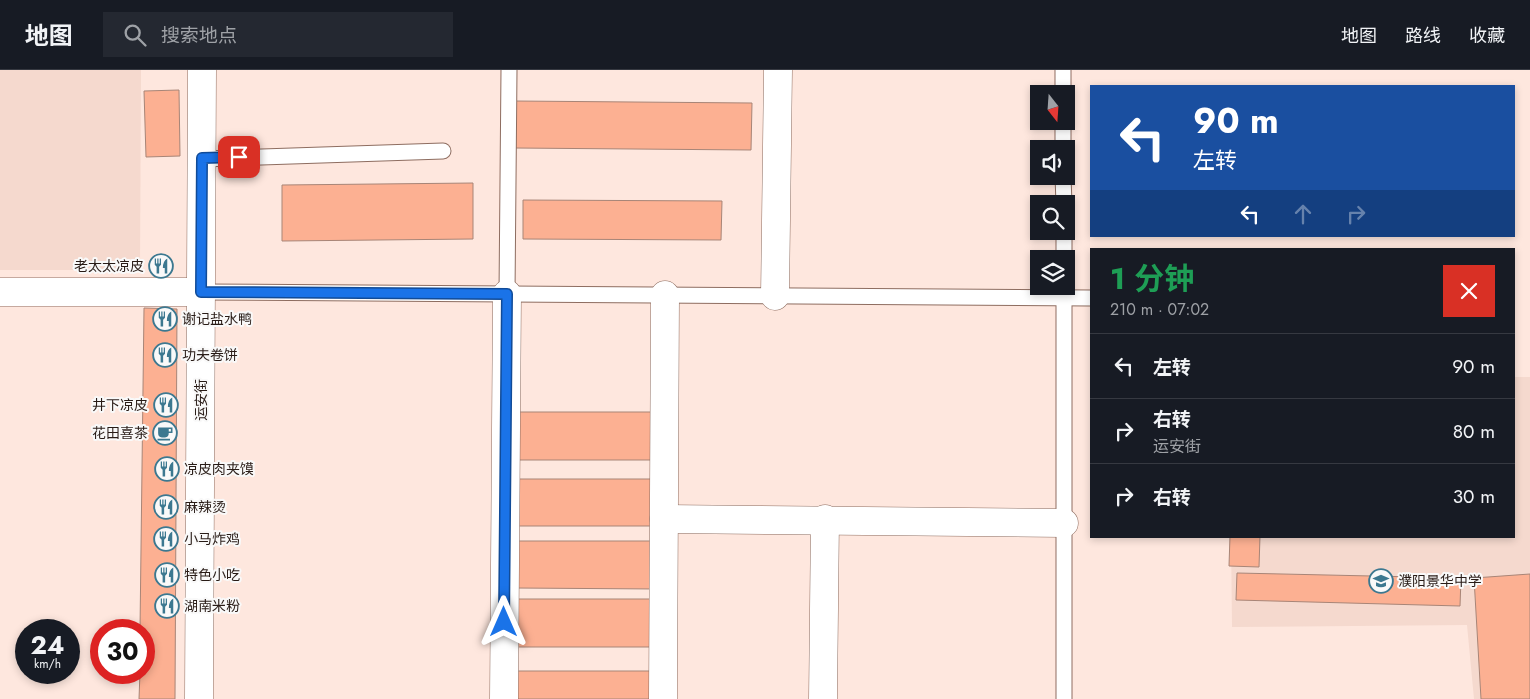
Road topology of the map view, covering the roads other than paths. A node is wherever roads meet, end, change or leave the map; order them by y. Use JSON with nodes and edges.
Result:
{"nodes":[{"id":1,"x":202,"y":70,"type":"edge"},
{"id":2,"x":510,"y":70,"type":"edge"},
{"id":3,"x":778,"y":70,"type":"edge"},
{"id":4,"x":1063,"y":70,"type":"edge"},
{"id":5,"x":1063,"y":85,"type":"edge"},
{"id":6,"x":443,"y":151,"type":"dead end"},
{"id":7,"x":202,"y":158,"type":"junction"},
{"id":8,"x":0,"y":292,"type":"edge"},
{"id":9,"x":201,"y":292,"type":"junction"},
{"id":10,"x":1030,"y":292,"type":"edge"},
{"id":11,"x":507,"y":294,"type":"junction"},
{"id":12,"x":1075,"y":294,"type":"edge"},
{"id":13,"x":665,"y":295,"type":"junction"},
{"id":14,"x":1064,"y":295,"type":"edge"},
{"id":15,"x":774,"y":296,"type":"junction"},
{"id":16,"x":1090,"y":298,"type":"edge"},
{"id":17,"x":664,"y":519,"type":"junction"},
{"id":18,"x":825,"y":519,"type":"junction"},
{"id":19,"x":1064,"y":523,"type":"junction"},
{"id":20,"x":199,"y":699,"type":"edge"},
{"id":21,"x":504,"y":699,"type":"edge"},
{"id":22,"x":663,"y":699,"type":"edge"},
{"id":23,"x":823,"y":699,"type":"edge"},
{"id":24,"x":1064,"y":699,"type":"edge"}],
"edges":[{"from":1,"to":7,"type":"street","name":"运安街"},
{"from":2,"to":11,"type":"lane"},
{"from":3,"to":15,"type":"street"},
{"from":4,"to":5,"type":"lane"},
{"from":6,"to":7,"type":"lane"},
{"from":7,"to":9,"type":"street","name":"运安街"},
{"from":8,"to":9,"type":"street"},
{"from":9,"to":11,"type":"lane"},
{"from":9,"to":20,"type":"street","name":"运安街"},
{"from":10,"to":15,"type":"lane"},
{"from":11,"to":13,"type":"lane"},
{"from":11,"to":21,"type":"street"},
{"from":12,"to":16,"type":"lane"},
{"from":13,"to":15,"type":"lane"},
{"from":13,"to":17,"type":"street"},
{"from":14,"to":19,"type":"lane"},
{"from":17,"to":18,"type":"street"},
{"from":17,"to":22,"type":"street"},
{"from":18,"to":19,"type":"street"},
{"from":18,"to":23,"type":"street"},
{"from":19,"to":24,"type":"lane"}]}
